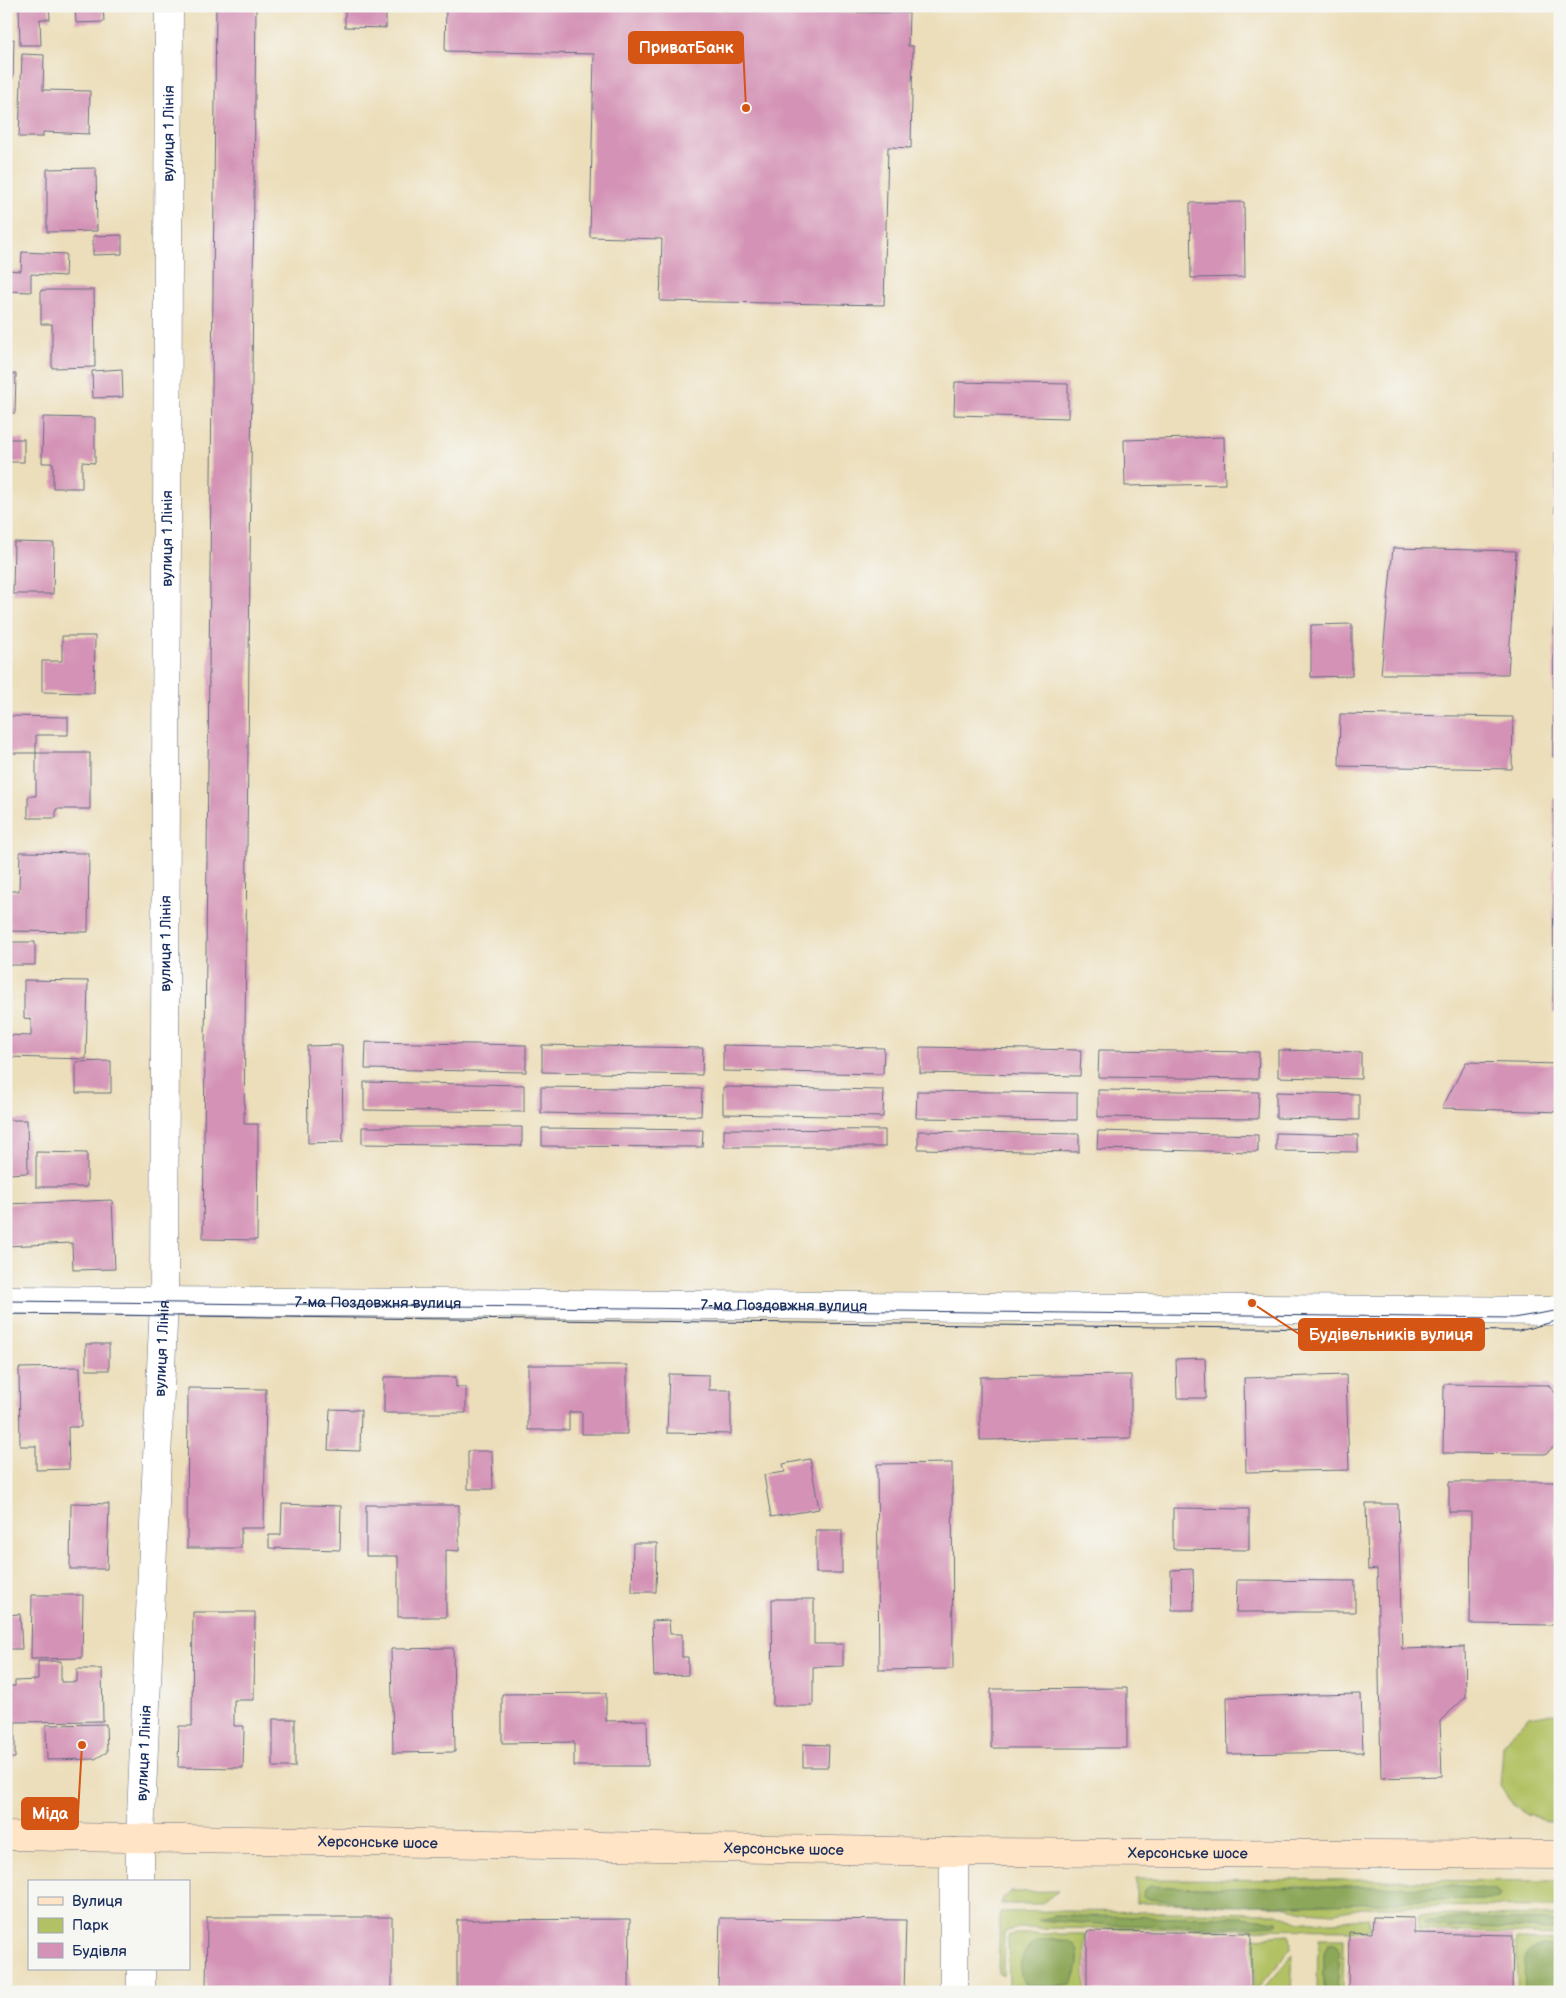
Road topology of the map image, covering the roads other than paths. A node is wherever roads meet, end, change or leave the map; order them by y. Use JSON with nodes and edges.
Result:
{"nodes":[{"id":1,"x":168,"y":6,"type":"edge"},
{"id":2,"x":6,"y":1300,"type":"edge"},
{"id":3,"x":164,"y":1302,"type":"junction"},
{"id":4,"x":1560,"y":1312,"type":"edge"},
{"id":5,"x":6,"y":1836,"type":"edge"},
{"id":6,"x":140,"y":1837,"type":"junction"},
{"id":7,"x":954,"y":1852,"type":"junction"},
{"id":8,"x":1560,"y":1855,"type":"edge"},
{"id":9,"x":140,"y":1880,"type":"edge"},
{"id":10,"x":141,"y":1970,"type":"edge"},
{"id":11,"x":140,"y":1992,"type":"edge"},
{"id":12,"x":954,"y":1992,"type":"edge"}],
"edges":[{"from":1,"to":3,"type":"street","name":"вулиця 1 Лінія"},
{"from":2,"to":3,"type":"street","name":"7-ма Поздовжня вулиця"},
{"from":3,"to":4,"type":"street","name":"7-ма Поздовжня вулиця"},
{"from":3,"to":6,"type":"street","name":"вулиця 1 Лінія"},
{"from":5,"to":6,"type":"main road","name":"Херсонське шосе"},
{"from":6,"to":7,"type":"main road","name":"Херсонське шосе"},
{"from":6,"to":9,"type":"street","name":"вулиця 1 Лінія"},
{"from":7,"to":8,"type":"main road","name":"Херсонське шосе"},
{"from":7,"to":12,"type":"street"},
{"from":10,"to":11,"type":"street"}]}
